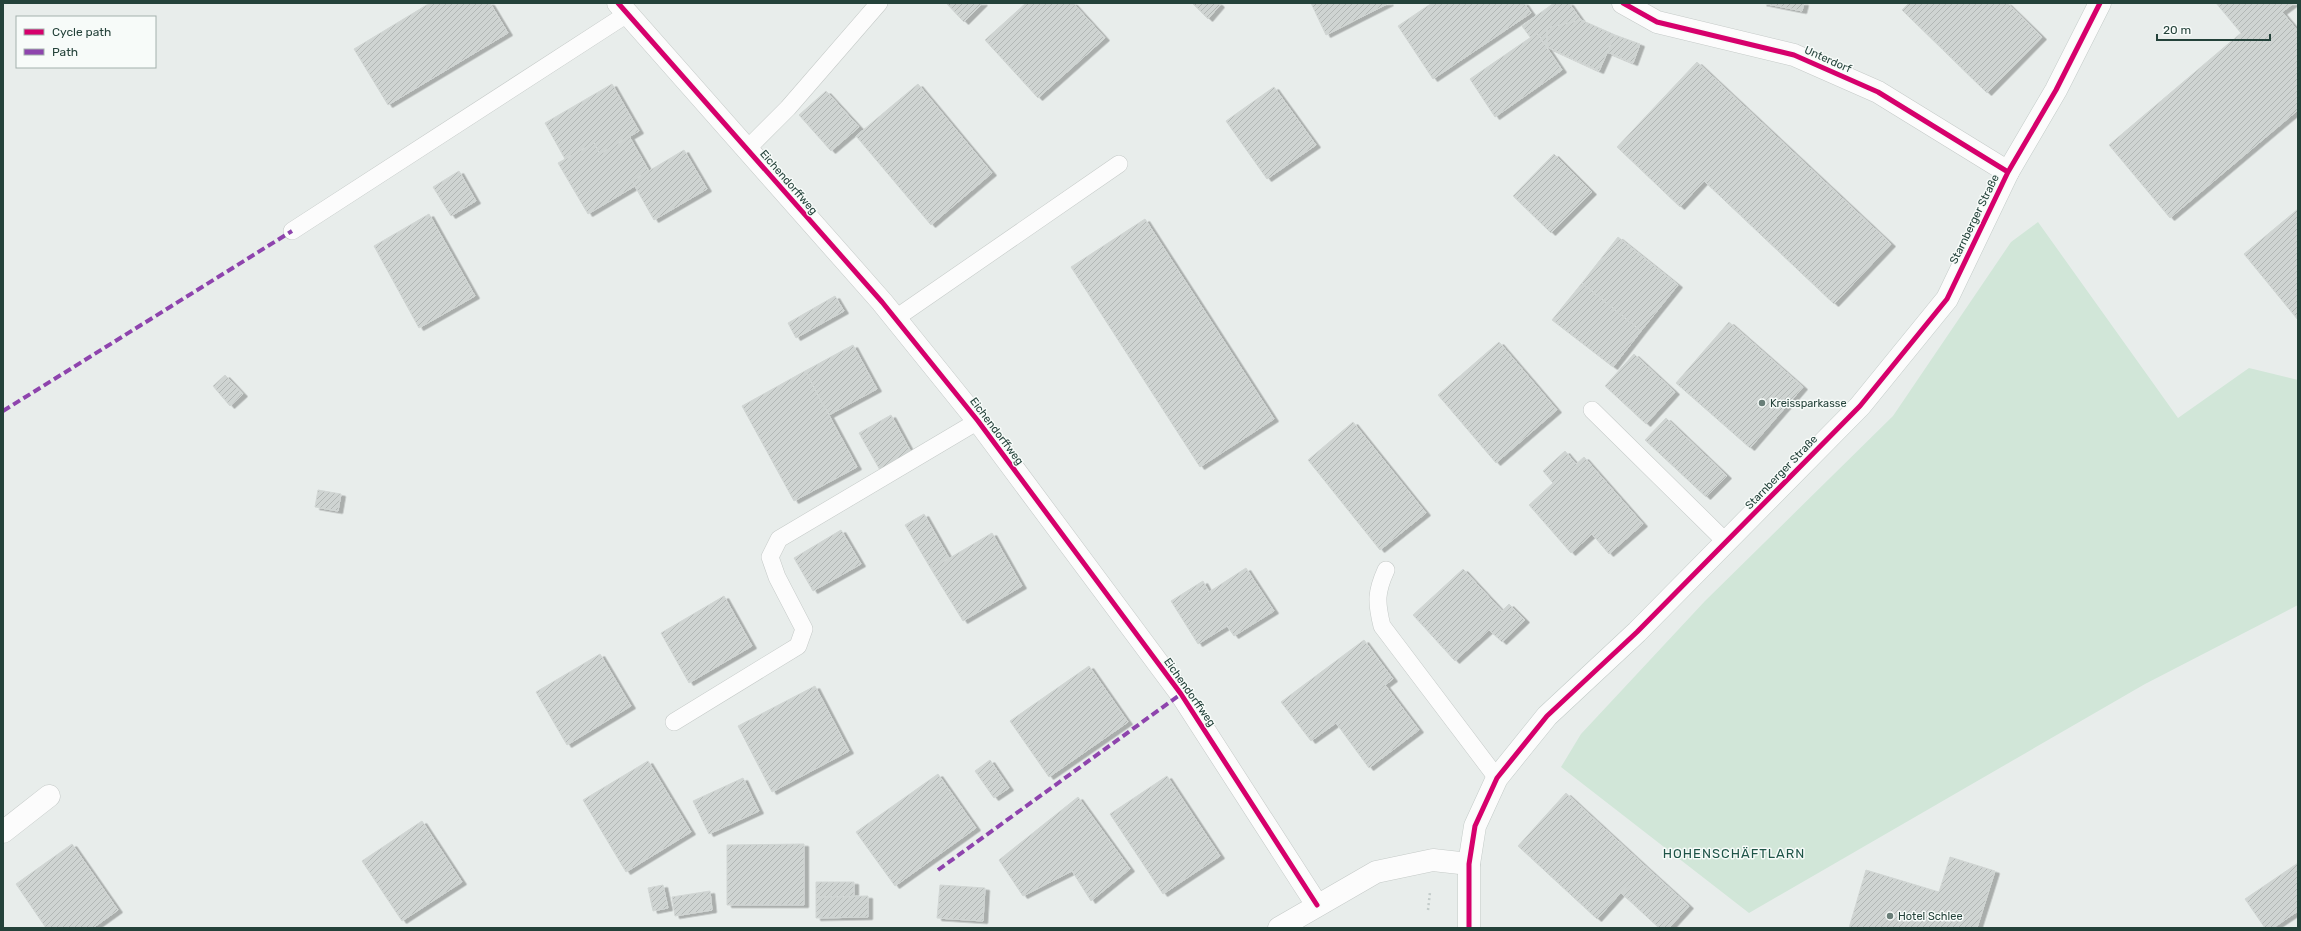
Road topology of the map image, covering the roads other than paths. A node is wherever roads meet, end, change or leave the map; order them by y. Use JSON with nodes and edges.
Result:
{"nodes":[{"id":1,"x":878,"y":3,"type":"edge"},
{"id":2,"x":1623,"y":3,"type":"edge"},
{"id":3,"x":2100,"y":3,"type":"edge"},
{"id":4,"x":628,"y":7,"type":"edge"},
{"id":5,"x":747,"y":149,"type":"junction"},
{"id":6,"x":1119,"y":164,"type":"dead end"},
{"id":7,"x":2008,"y":172,"type":"junction"},
{"id":8,"x":292,"y":231,"type":"dead end"},
{"id":9,"x":896,"y":318,"type":"junction"},
{"id":10,"x":1592,"y":410,"type":"dead end"},
{"id":11,"x":978,"y":421,"type":"junction"},
{"id":12,"x":1726,"y":542,"type":"junction"},
{"id":13,"x":1386,"y":570,"type":"dead end"},
{"id":14,"x":674,"y":722,"type":"dead end"},
{"id":15,"x":1496,"y":778,"type":"junction"},
{"id":16,"x":49,"y":796,"type":"dead end"},
{"id":17,"x":3,"y":832,"type":"edge"},
{"id":18,"x":1469,"y":864,"type":"junction"},
{"id":19,"x":1317,"y":905,"type":"junction"},
{"id":20,"x":1279,"y":928,"type":"edge"},
{"id":21,"x":1469,"y":928,"type":"edge"}],
"edges":[{"from":1,"to":5,"type":"lane"},
{"from":2,"to":7,"type":"street","name":"Unterdorf"},
{"from":3,"to":7,"type":"street","name":"Starnberger Straße"},
{"from":4,"to":5,"type":"street","name":"Eichendorffweg"},
{"from":4,"to":8,"type":"lane"},
{"from":5,"to":9,"type":"street","name":"Eichendorffweg"},
{"from":6,"to":9,"type":"lane"},
{"from":7,"to":12,"type":"street","name":"Starnberger Straße"},
{"from":9,"to":11,"type":"street","name":"Eichendorffweg"},
{"from":10,"to":12,"type":"lane"},
{"from":11,"to":14,"type":"lane"},
{"from":11,"to":19,"type":"street","name":"Eichendorffweg"},
{"from":12,"to":15,"type":"street","name":"Starnberger Straße"},
{"from":13,"to":15,"type":"lane"},
{"from":15,"to":18,"type":"street","name":"Starnberger Straße"},
{"from":16,"to":17,"type":"street"},
{"from":18,"to":19,"type":"street"},
{"from":18,"to":21,"type":"street","name":"Starnberger Straße"},
{"from":19,"to":20,"type":"street"}]}
